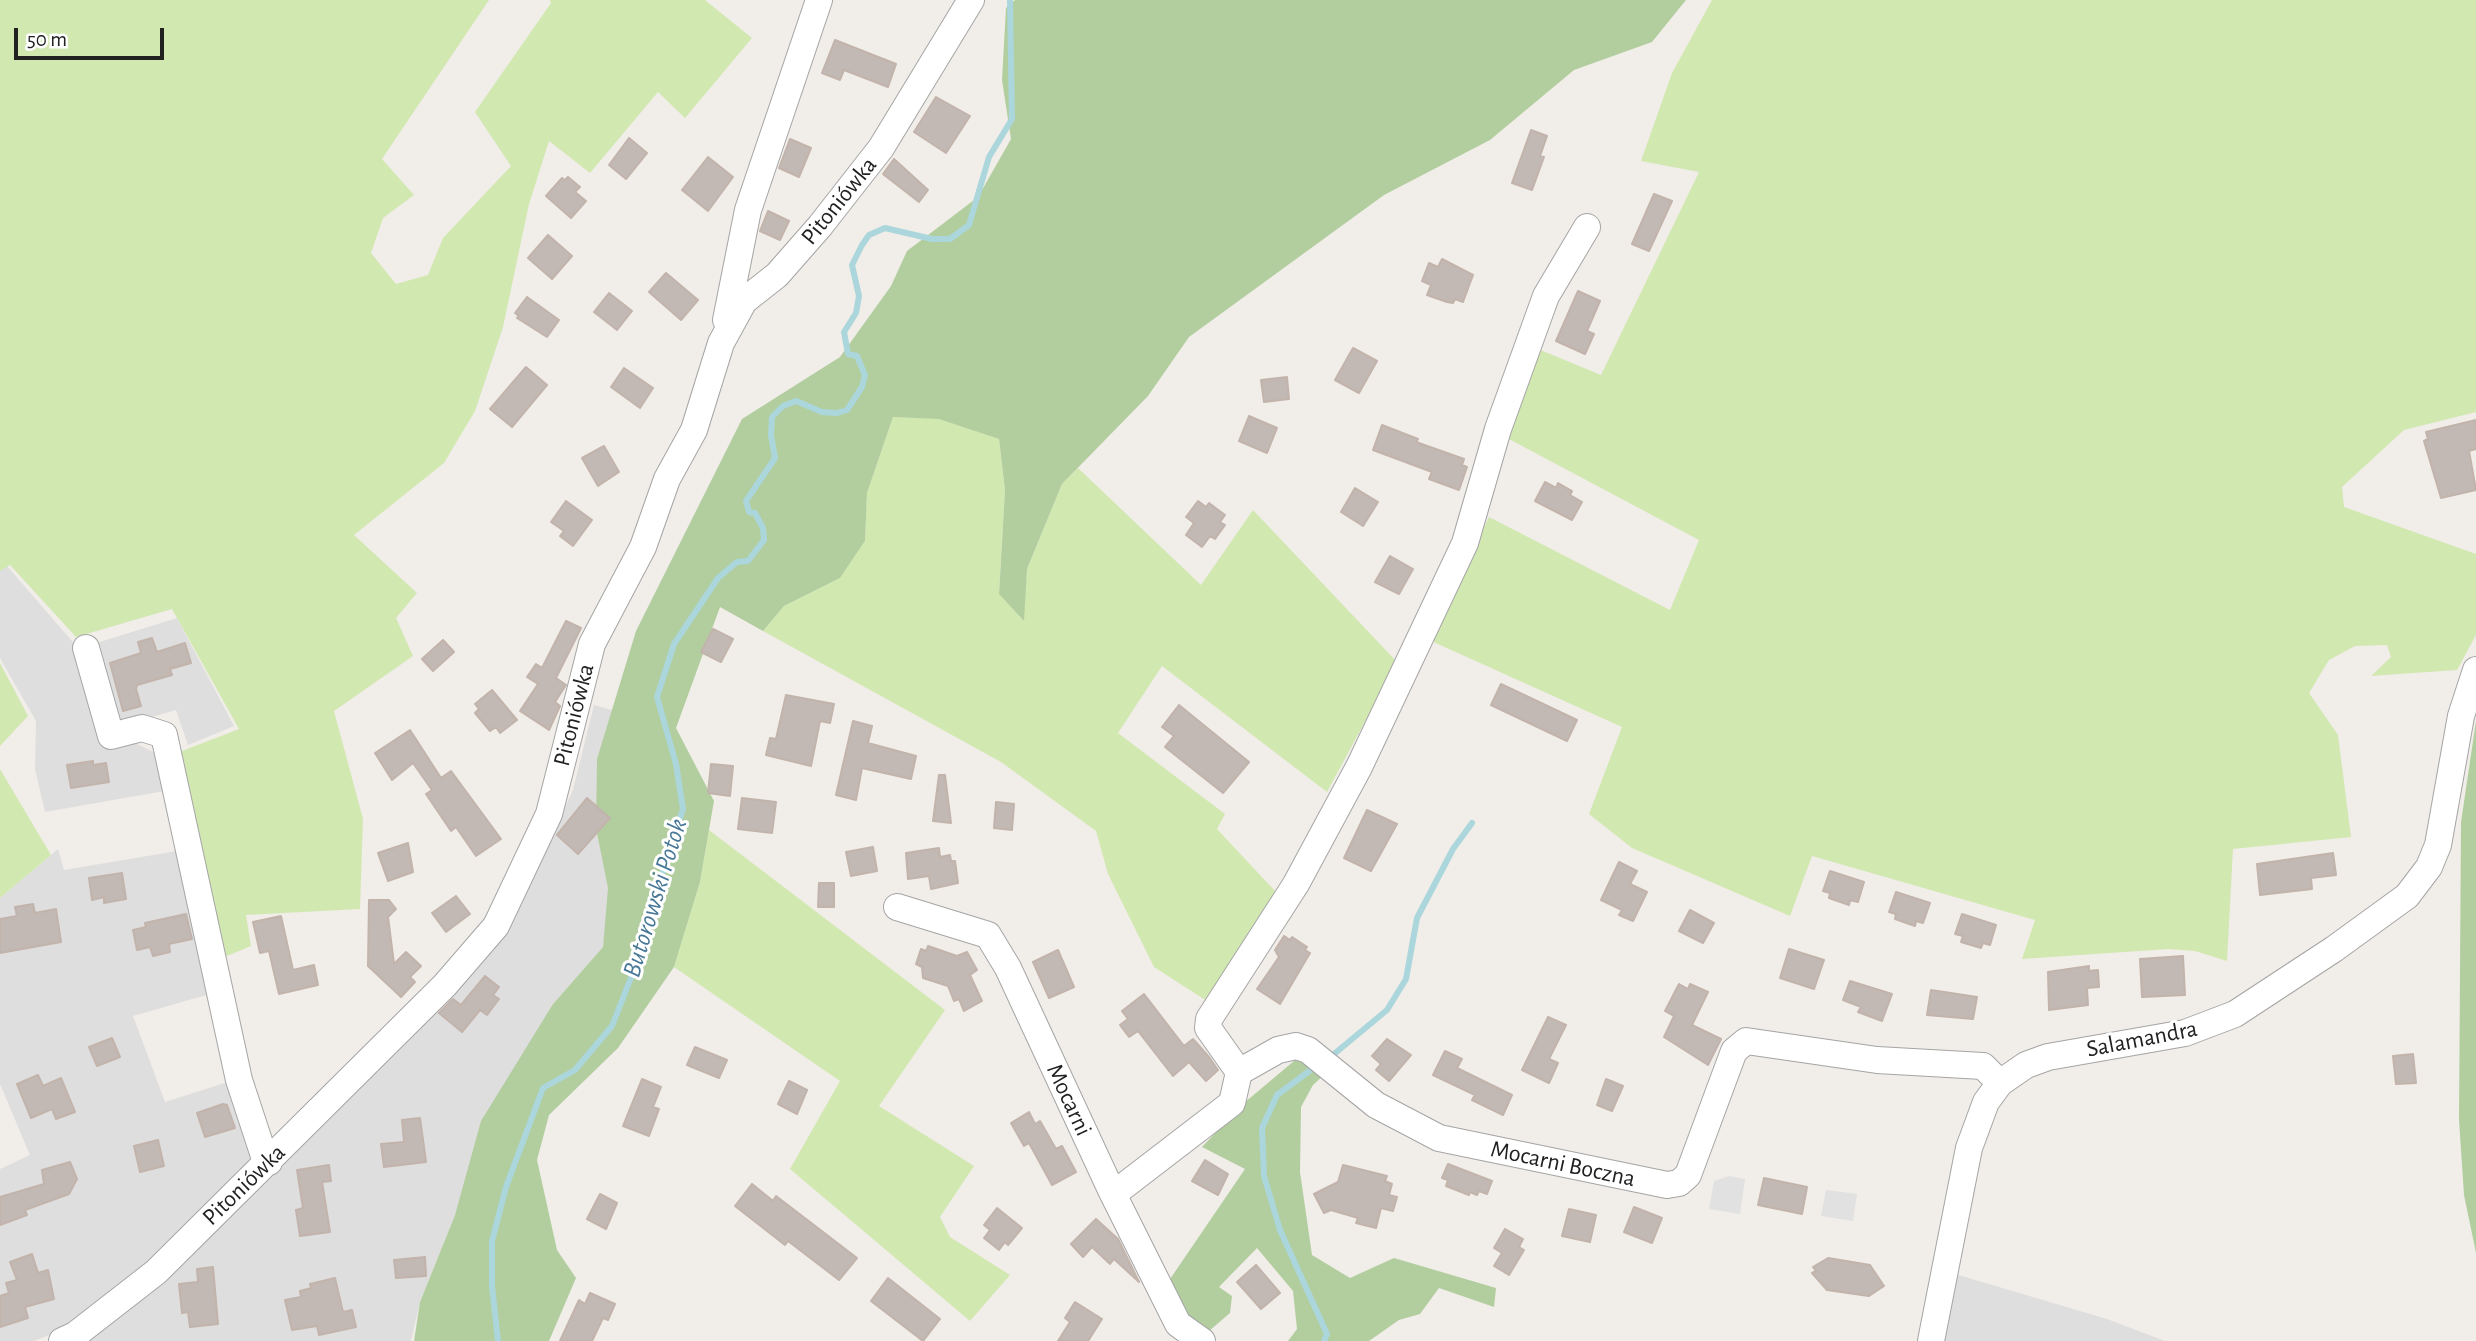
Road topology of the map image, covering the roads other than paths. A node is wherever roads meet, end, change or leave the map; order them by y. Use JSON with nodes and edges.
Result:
{"nodes":[{"id":1,"x":819,"y":0,"type":"edge"},
{"id":2,"x":971,"y":0,"type":"edge"},
{"id":3,"x":1587,"y":227,"type":"dead end"},
{"id":4,"x":722,"y":343,"type":"junction"},
{"id":5,"x":86,"y":648,"type":"dead end"},
{"id":6,"x":2476,"y":670,"type":"edge"},
{"id":7,"x":897,"y":907,"type":"dead end"},
{"id":8,"x":1239,"y":1072,"type":"junction"},
{"id":9,"x":2000,"y":1083,"type":"junction"},
{"id":10,"x":270,"y":1162,"type":"junction"},
{"id":11,"x":1112,"y":1192,"type":"junction"},
{"id":12,"x":62,"y":1341,"type":"edge"},
{"id":13,"x":1202,"y":1341,"type":"edge"},
{"id":14,"x":1931,"y":1341,"type":"edge"}],
"edges":[{"from":1,"to":4,"type":"street"},
{"from":2,"to":4,"type":"street","name":"Pitoniówka"},
{"from":3,"to":8,"type":"street"},
{"from":4,"to":10,"type":"street","name":"Pitoniówka"},
{"from":5,"to":10,"type":"street"},
{"from":6,"to":9,"type":"street","name":"Salamandra"},
{"from":7,"to":11,"type":"street","name":"Mocarni"},
{"from":8,"to":9,"type":"street","name":"Mocarni Boczna"},
{"from":8,"to":11,"type":"street"},
{"from":9,"to":14,"type":"street","name":"Salamandra"},
{"from":10,"to":12,"type":"street","name":"Pitoniówka"},
{"from":11,"to":13,"type":"street","name":"Mocarni"}]}
